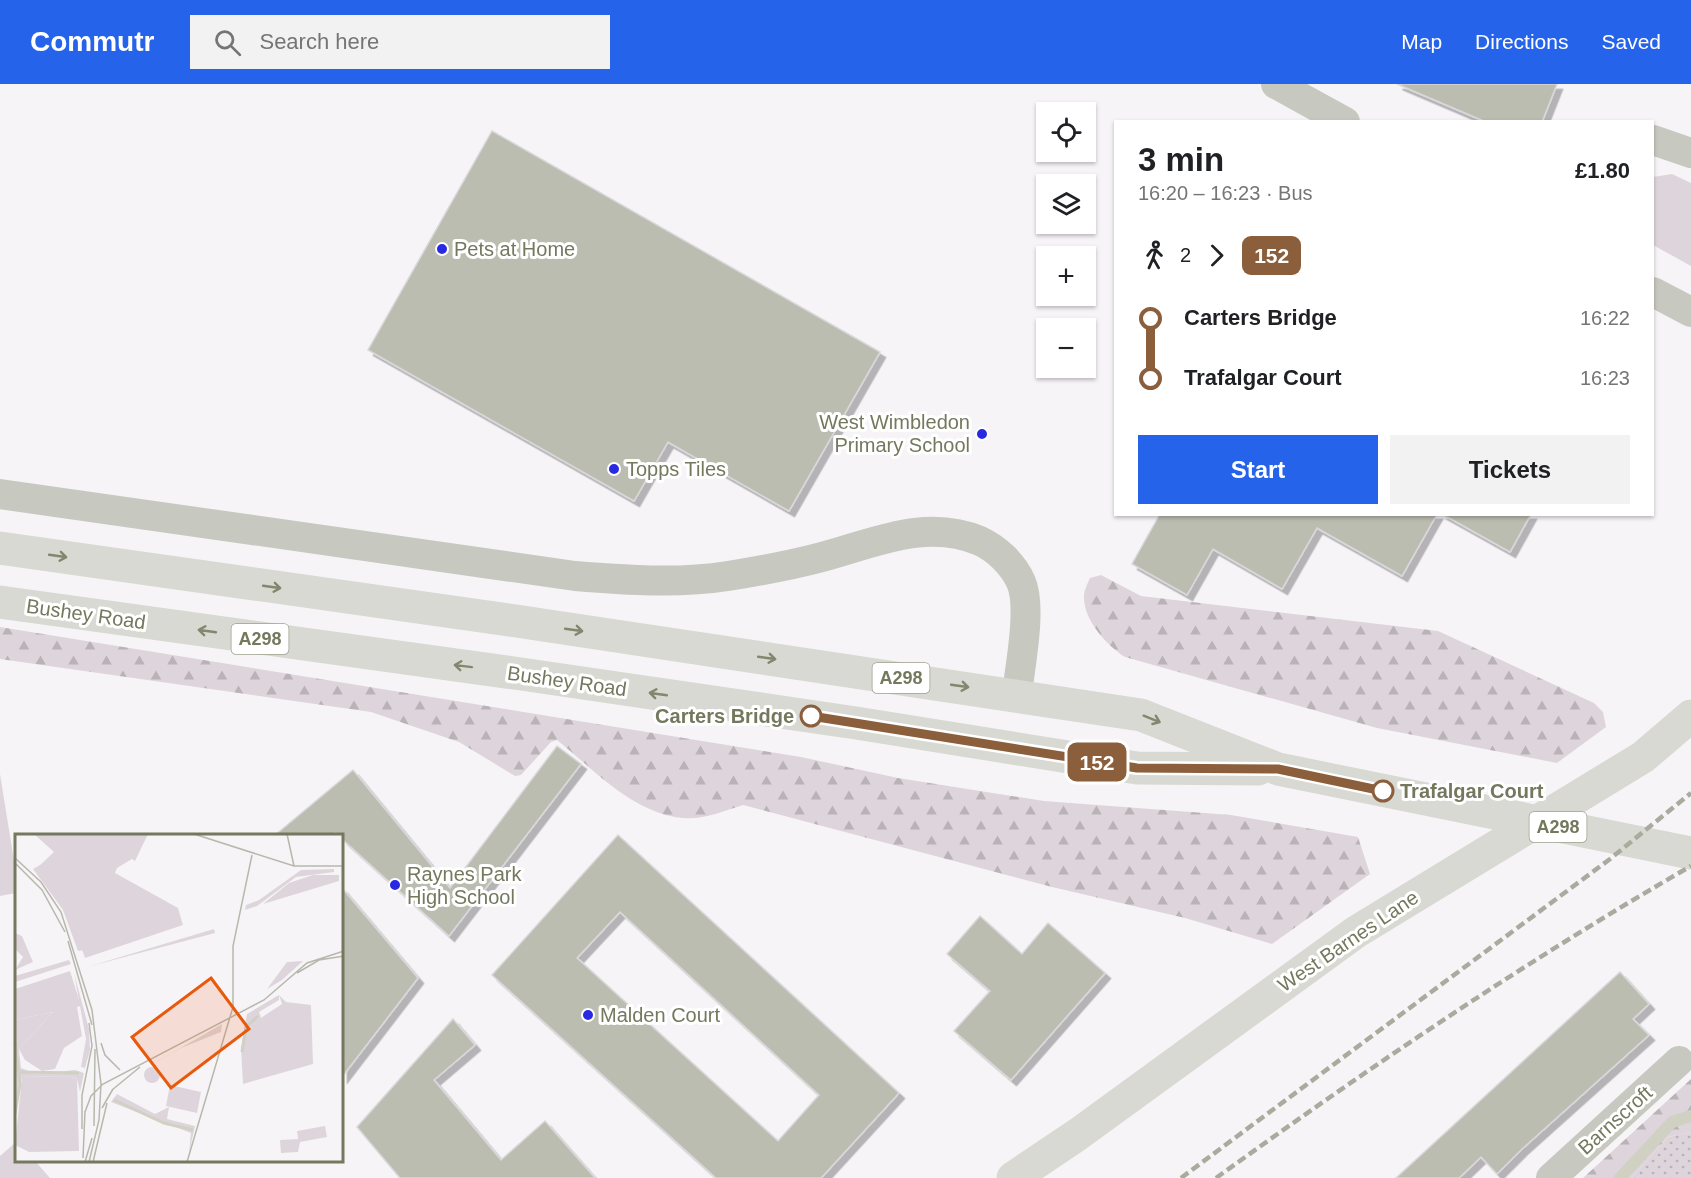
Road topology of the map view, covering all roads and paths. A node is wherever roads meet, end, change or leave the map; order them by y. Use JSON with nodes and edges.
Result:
{"nodes":[{"id":1,"x":1276,"y":84,"type":"edge"},
{"id":2,"x":1341,"y":120,"type":"edge"},
{"id":3,"x":1654,"y":140,"type":"edge"},
{"id":4,"x":1691,"y":153,"type":"edge"},
{"id":5,"x":1654,"y":293,"type":"edge"},
{"id":6,"x":1691,"y":312,"type":"edge"},
{"id":7,"x":0,"y":494,"type":"edge"},
{"id":8,"x":0,"y":548,"type":"edge"},
{"id":9,"x":0,"y":602,"type":"edge"},
{"id":10,"x":1017,"y":694,"type":"junction"},
{"id":11,"x":1691,"y":716,"type":"edge"},
{"id":12,"x":1278,"y":769,"type":"junction"},
{"id":13,"x":1691,"y":853,"type":"edge"},
{"id":14,"x":1679,"y":1061,"type":"dead end"},
{"id":15,"x":1014,"y":1178,"type":"edge"},
{"id":16,"x":1551,"y":1178,"type":"edge"}],
"edges":[{"from":1,"to":2,"type":"street"},
{"from":3,"to":4,"type":"street"},
{"from":5,"to":6,"type":"street"},
{"from":7,"to":10,"type":"street"},
{"from":8,"to":10,"type":"main road","name":"Bushey Road","number":"A298","one_way":true},
{"from":12,"to":9,"type":"main road","name":"Bushey Road","number":"A298","one_way":true},
{"from":10,"to":12,"type":"main road","name":"Bushey Road","number":"A298","one_way":true},
{"from":11,"to":15,"type":"main road","name":"West Barnes Lane"},
{"from":12,"to":13,"type":"main road","name":"Bushey Road","number":"A298"},
{"from":14,"to":16,"type":"street","name":"Barnscroft"}]}
